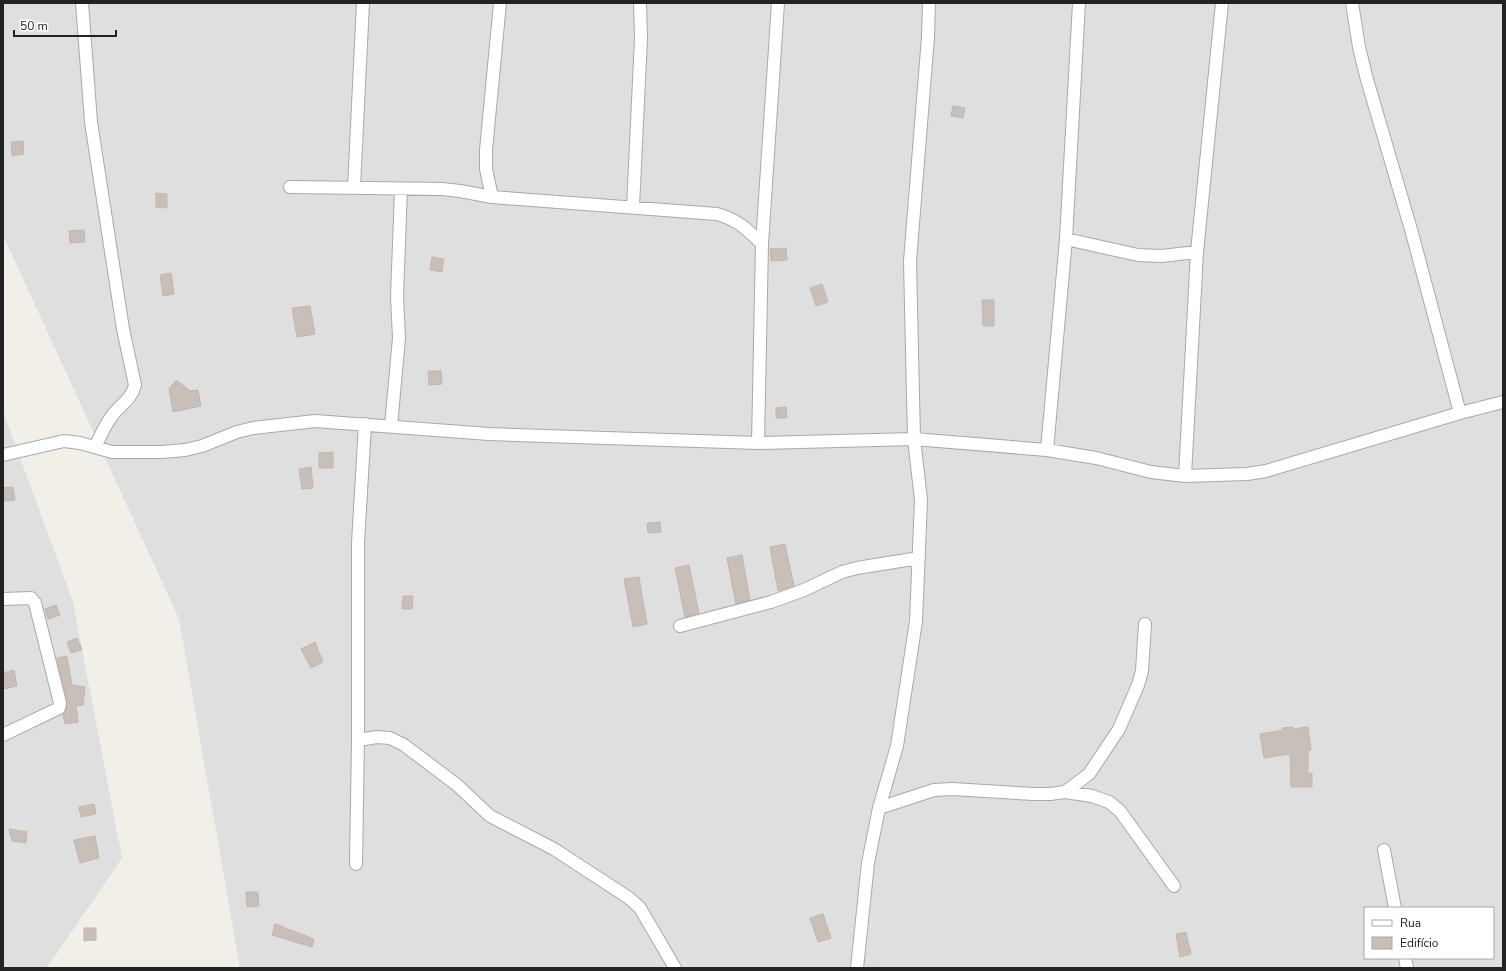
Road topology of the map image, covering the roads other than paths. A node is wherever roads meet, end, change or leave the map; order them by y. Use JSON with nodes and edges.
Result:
{"nodes":[{"id":1,"x":82,"y":3,"type":"edge"},
{"id":2,"x":363,"y":3,"type":"edge"},
{"id":3,"x":500,"y":3,"type":"edge"},
{"id":4,"x":640,"y":3,"type":"edge"},
{"id":5,"x":778,"y":3,"type":"edge"},
{"id":6,"x":929,"y":3,"type":"edge"},
{"id":7,"x":1079,"y":3,"type":"edge"},
{"id":8,"x":1222,"y":3,"type":"edge"},
{"id":9,"x":1352,"y":3,"type":"edge"},
{"id":10,"x":290,"y":187,"type":"dead end"},
{"id":11,"x":354,"y":187,"type":"junction"},
{"id":12,"x":401,"y":189,"type":"junction"},
{"id":13,"x":492,"y":198,"type":"junction"},
{"id":14,"x":633,"y":207,"type":"junction"},
{"id":15,"x":1066,"y":239,"type":"junction"},
{"id":16,"x":762,"y":244,"type":"junction"},
{"id":17,"x":1197,"y":252,"type":"junction"},
{"id":18,"x":1503,"y":402,"type":"edge"},
{"id":19,"x":1460,"y":413,"type":"junction"},
{"id":20,"x":365,"y":424,"type":"junction"},
{"id":21,"x":391,"y":426,"type":"junction"},
{"id":22,"x":914,"y":439,"type":"junction"},
{"id":23,"x":758,"y":443,"type":"junction"},
{"id":24,"x":95,"y":447,"type":"junction"},
{"id":25,"x":1047,"y":450,"type":"junction"},
{"id":26,"x":3,"y":455,"type":"edge"},
{"id":27,"x":1185,"y":476,"type":"junction"},
{"id":28,"x":919,"y":558,"type":"junction"},
{"id":29,"x":3,"y":599,"type":"edge"},
{"id":30,"x":1145,"y":624,"type":"dead end"},
{"id":31,"x":680,"y":626,"type":"dead end"},
{"id":32,"x":3,"y":735,"type":"edge"},
{"id":33,"x":358,"y":740,"type":"junction"},
{"id":34,"x":1066,"y":792,"type":"junction"},
{"id":35,"x":879,"y":808,"type":"junction"},
{"id":36,"x":1384,"y":850,"type":"dead end"},
{"id":37,"x":356,"y":864,"type":"dead end"},
{"id":38,"x":1174,"y":886,"type":"dead end"},
{"id":39,"x":1395,"y":907,"type":"edge"},
{"id":40,"x":668,"y":954,"type":"junction"},
{"id":41,"x":664,"y":968,"type":"edge"},
{"id":42,"x":675,"y":968,"type":"edge"},
{"id":43,"x":857,"y":968,"type":"edge"}],
"edges":[{"from":1,"to":24,"type":"street"},
{"from":2,"to":11,"type":"street"},
{"from":3,"to":13,"type":"street"},
{"from":4,"to":14,"type":"street"},
{"from":5,"to":16,"type":"street"},
{"from":6,"to":22,"type":"street"},
{"from":7,"to":15,"type":"street"},
{"from":8,"to":17,"type":"street"},
{"from":9,"to":19,"type":"street"},
{"from":10,"to":11,"type":"street"},
{"from":11,"to":12,"type":"street"},
{"from":12,"to":13,"type":"street"},
{"from":12,"to":21,"type":"street"},
{"from":13,"to":14,"type":"street"},
{"from":14,"to":16,"type":"street"},
{"from":15,"to":17,"type":"street"},
{"from":15,"to":25,"type":"street"},
{"from":16,"to":23,"type":"street"},
{"from":17,"to":27,"type":"street"},
{"from":18,"to":19,"type":"street"},
{"from":19,"to":27,"type":"street"},
{"from":20,"to":21,"type":"street"},
{"from":20,"to":24,"type":"street"},
{"from":20,"to":33,"type":"street"},
{"from":21,"to":23,"type":"street"},
{"from":22,"to":23,"type":"street"},
{"from":22,"to":25,"type":"street"},
{"from":22,"to":28,"type":"street"},
{"from":24,"to":26,"type":"street"},
{"from":25,"to":27,"type":"street"},
{"from":28,"to":31,"type":"street"},
{"from":28,"to":35,"type":"street"},
{"from":29,"to":32,"type":"street"},
{"from":30,"to":34,"type":"street"},
{"from":33,"to":37,"type":"street"},
{"from":33,"to":40,"type":"street"},
{"from":34,"to":35,"type":"street"},
{"from":34,"to":38,"type":"street"},
{"from":35,"to":43,"type":"street"},
{"from":36,"to":39,"type":"street"},
{"from":40,"to":41,"type":"street"},
{"from":40,"to":42,"type":"street"}]}
